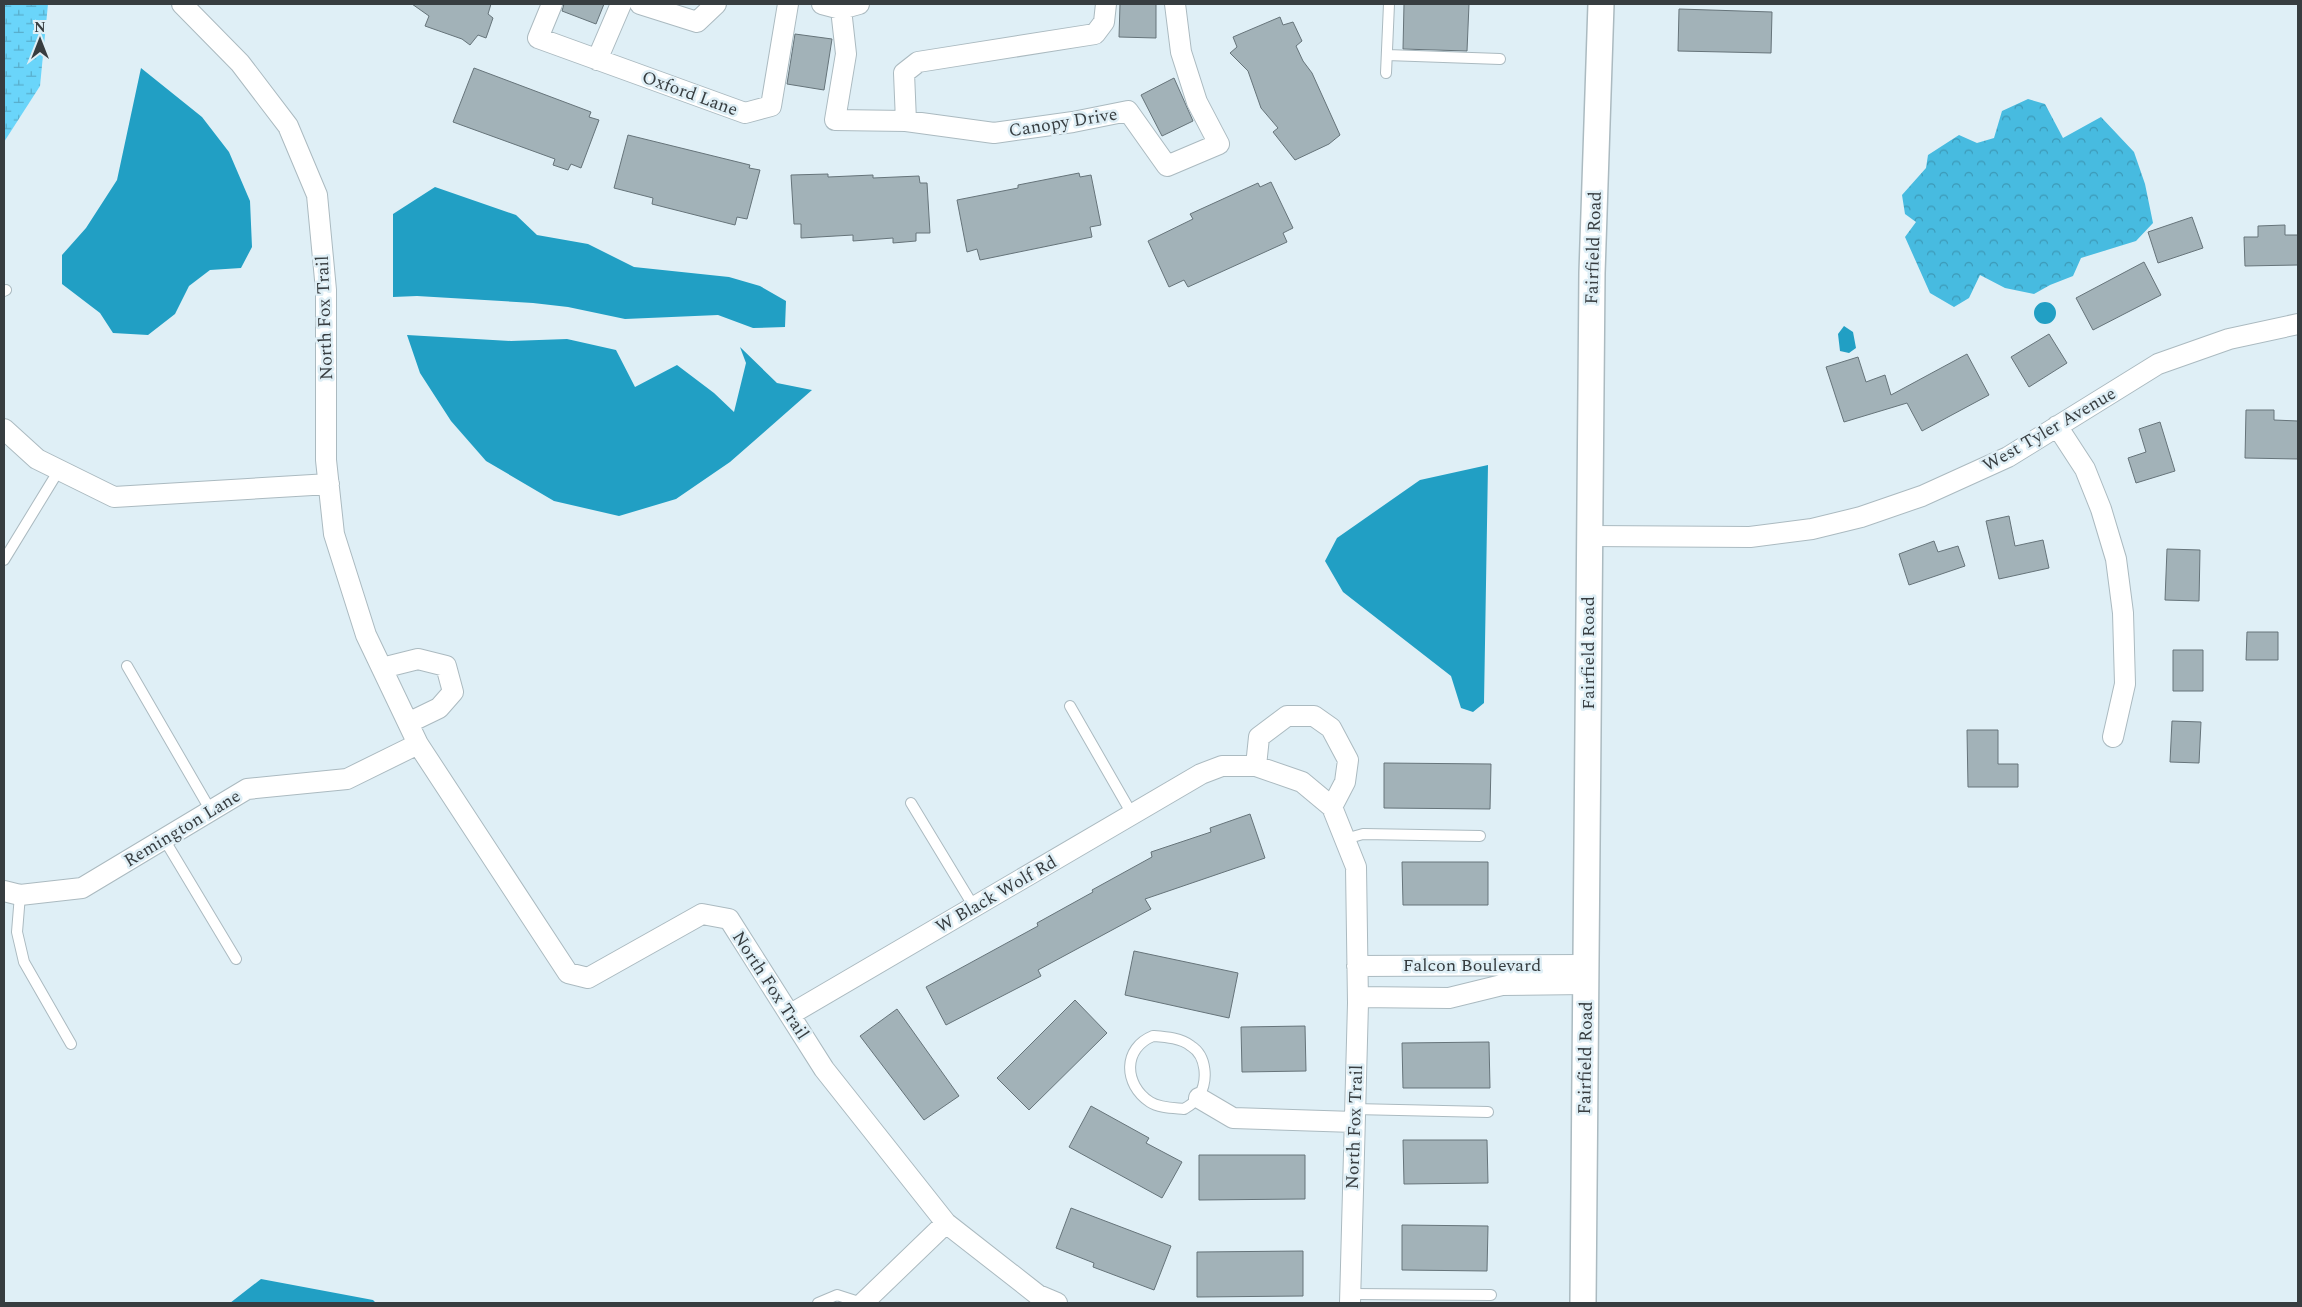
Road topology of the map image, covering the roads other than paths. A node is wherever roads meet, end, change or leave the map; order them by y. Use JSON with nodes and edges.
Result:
{"nodes":[{"id":1,"x":182,"y":4,"type":"edge"},
{"id":2,"x":552,"y":4,"type":"edge"},
{"id":3,"x":621,"y":4,"type":"edge"},
{"id":4,"x":640,"y":4,"type":"edge"},
{"id":5,"x":716,"y":4,"type":"edge"},
{"id":6,"x":788,"y":4,"type":"edge"},
{"id":7,"x":1106,"y":4,"type":"edge"},
{"id":8,"x":1175,"y":4,"type":"edge"},
{"id":9,"x":1389,"y":4,"type":"edge"},
{"id":10,"x":1601,"y":4,"type":"edge"},
{"id":11,"x":841,"y":5,"type":"edge"},
{"id":12,"x":1387,"y":55,"type":"junction"},
{"id":13,"x":1500,"y":59,"type":"dead end"},
{"id":14,"x":597,"y":60,"type":"junction"},
{"id":15,"x":1386,"y":73,"type":"dead end"},
{"id":16,"x":906,"y":121,"type":"junction"},
{"id":17,"x":2298,"y":324,"type":"edge"},
{"id":18,"x":2056,"y":426,"type":"junction"},
{"id":19,"x":4,"y":429,"type":"edge"},
{"id":20,"x":60,"y":470,"type":"junction"},
{"id":21,"x":329,"y":484,"type":"junction"},
{"id":22,"x":1589,"y":536,"type":"junction"},
{"id":23,"x":4,"y":560,"type":"edge"},
{"id":24,"x":127,"y":666,"type":"dead end"},
{"id":25,"x":382,"y":668,"type":"junction"},
{"id":26,"x":1070,"y":706,"type":"dead end"},
{"id":27,"x":408,"y":723,"type":"junction"},
{"id":28,"x":2113,"y":737,"type":"dead end"},
{"id":29,"x":418,"y":744,"type":"junction"},
{"id":30,"x":1256,"y":766,"type":"junction"},
{"id":31,"x":911,"y":803,"type":"dead end"},
{"id":32,"x":1332,"y":807,"type":"junction"},
{"id":33,"x":211,"y":811,"type":"junction"},
{"id":34,"x":1132,"y":814,"type":"junction"},
{"id":35,"x":1480,"y":836,"type":"dead end"},
{"id":36,"x":164,"y":839,"type":"junction"},
{"id":37,"x":1345,"y":839,"type":"junction"},
{"id":38,"x":12,"y":893,"type":"edge"},
{"id":39,"x":974,"y":907,"type":"junction"},
{"id":40,"x":236,"y":959,"type":"dead end"},
{"id":41,"x":1357,"y":959,"type":"junction"},
{"id":42,"x":1586,"y":975,"type":"junction"},
{"id":43,"x":1358,"y":997,"type":"junction"},
{"id":44,"x":791,"y":1014,"type":"junction"},
{"id":45,"x":71,"y":1044,"type":"dead end"},
{"id":46,"x":1198,"y":1098,"type":"junction"},
{"id":47,"x":1488,"y":1112,"type":"dead end"},
{"id":48,"x":1354,"y":1115,"type":"junction"},
{"id":49,"x":946,"y":1224,"type":"junction"},
{"id":50,"x":1491,"y":1295,"type":"dead end"},
{"id":51,"x":1350,"y":1299,"type":"edge"},
{"id":52,"x":818,"y":1303,"type":"edge"},
{"id":53,"x":862,"y":1303,"type":"edge"},
{"id":54,"x":1058,"y":1303,"type":"edge"},
{"id":55,"x":1583,"y":1303,"type":"edge"}],
"edges":[{"from":1,"to":21,"type":"street","name":"North Fox Trail"},
{"from":2,"to":14,"type":"street","name":"Oxford Lane"},
{"from":3,"to":14,"type":"street"},
{"from":4,"to":5,"type":"street"},
{"from":6,"to":14,"type":"street","name":"Oxford Lane"},
{"from":7,"to":16,"type":"street"},
{"from":8,"to":16,"type":"street","name":"Canopy Drive"},
{"from":9,"to":12,"type":"lane"},
{"from":10,"to":22,"type":"street","name":"Fairfield Road"},
{"from":11,"to":16,"type":"street","name":"Canopy Drive"},
{"from":12,"to":13,"type":"lane"},
{"from":12,"to":15,"type":"lane"},
{"from":17,"to":18,"type":"street","name":"West Tyler Avenue"},
{"from":18,"to":22,"type":"street","name":"West Tyler Avenue"},
{"from":18,"to":28,"type":"street"},
{"from":19,"to":20,"type":"street"},
{"from":20,"to":21,"type":"street"},
{"from":20,"to":23,"type":"lane"},
{"from":21,"to":25,"type":"street","name":"North Fox Trail"},
{"from":22,"to":42,"type":"street","name":"Fairfield Road"},
{"from":24,"to":33,"type":"lane"},
{"from":25,"to":27,"type":"street","name":"North Fox Trail"},
{"from":25,"to":27,"type":"street"},
{"from":26,"to":34,"type":"lane"},
{"from":27,"to":29,"type":"street","name":"North Fox Trail"},
{"from":29,"to":33,"type":"street","name":"Remington Lane"},
{"from":29,"to":44,"type":"street","name":"North Fox Trail"},
{"from":30,"to":32,"type":"street","name":"W Black Wolf Rd"},
{"from":30,"to":32,"type":"street"},
{"from":30,"to":34,"type":"street","name":"W Black Wolf Rd"},
{"from":31,"to":39,"type":"lane"},
{"from":32,"to":37,"type":"street","name":"North Fox Trail"},
{"from":33,"to":36,"type":"street","name":"Remington Lane"},
{"from":34,"to":39,"type":"street","name":"W Black Wolf Rd"},
{"from":35,"to":37,"type":"lane"},
{"from":36,"to":38,"type":"street","name":"Remington Lane"},
{"from":36,"to":40,"type":"lane"},
{"from":37,"to":41,"type":"street","name":"North Fox Trail"},
{"from":38,"to":45,"type":"lane"},
{"from":39,"to":44,"type":"street","name":"W Black Wolf Rd"},
{"from":41,"to":42,"type":"street","name":"Falcon Boulevard"},
{"from":41,"to":43,"type":"street","name":"North Fox Trail"},
{"from":42,"to":43,"type":"street","name":"Falcon Boulevard"},
{"from":42,"to":55,"type":"street","name":"Fairfield Road"},
{"from":43,"to":48,"type":"street","name":"North Fox Trail"},
{"from":44,"to":49,"type":"street","name":"North Fox Trail"},
{"from":46,"to":46,"type":"lane"},
{"from":46,"to":48,"type":"street"},
{"from":47,"to":48,"type":"lane"},
{"from":48,"to":51,"type":"street","name":"North Fox Trail"},
{"from":49,"to":53,"type":"street"},
{"from":49,"to":54,"type":"street","name":"North Fox Trail"},
{"from":50,"to":51,"type":"lane"},
{"from":52,"to":53,"type":"lane"}]}
